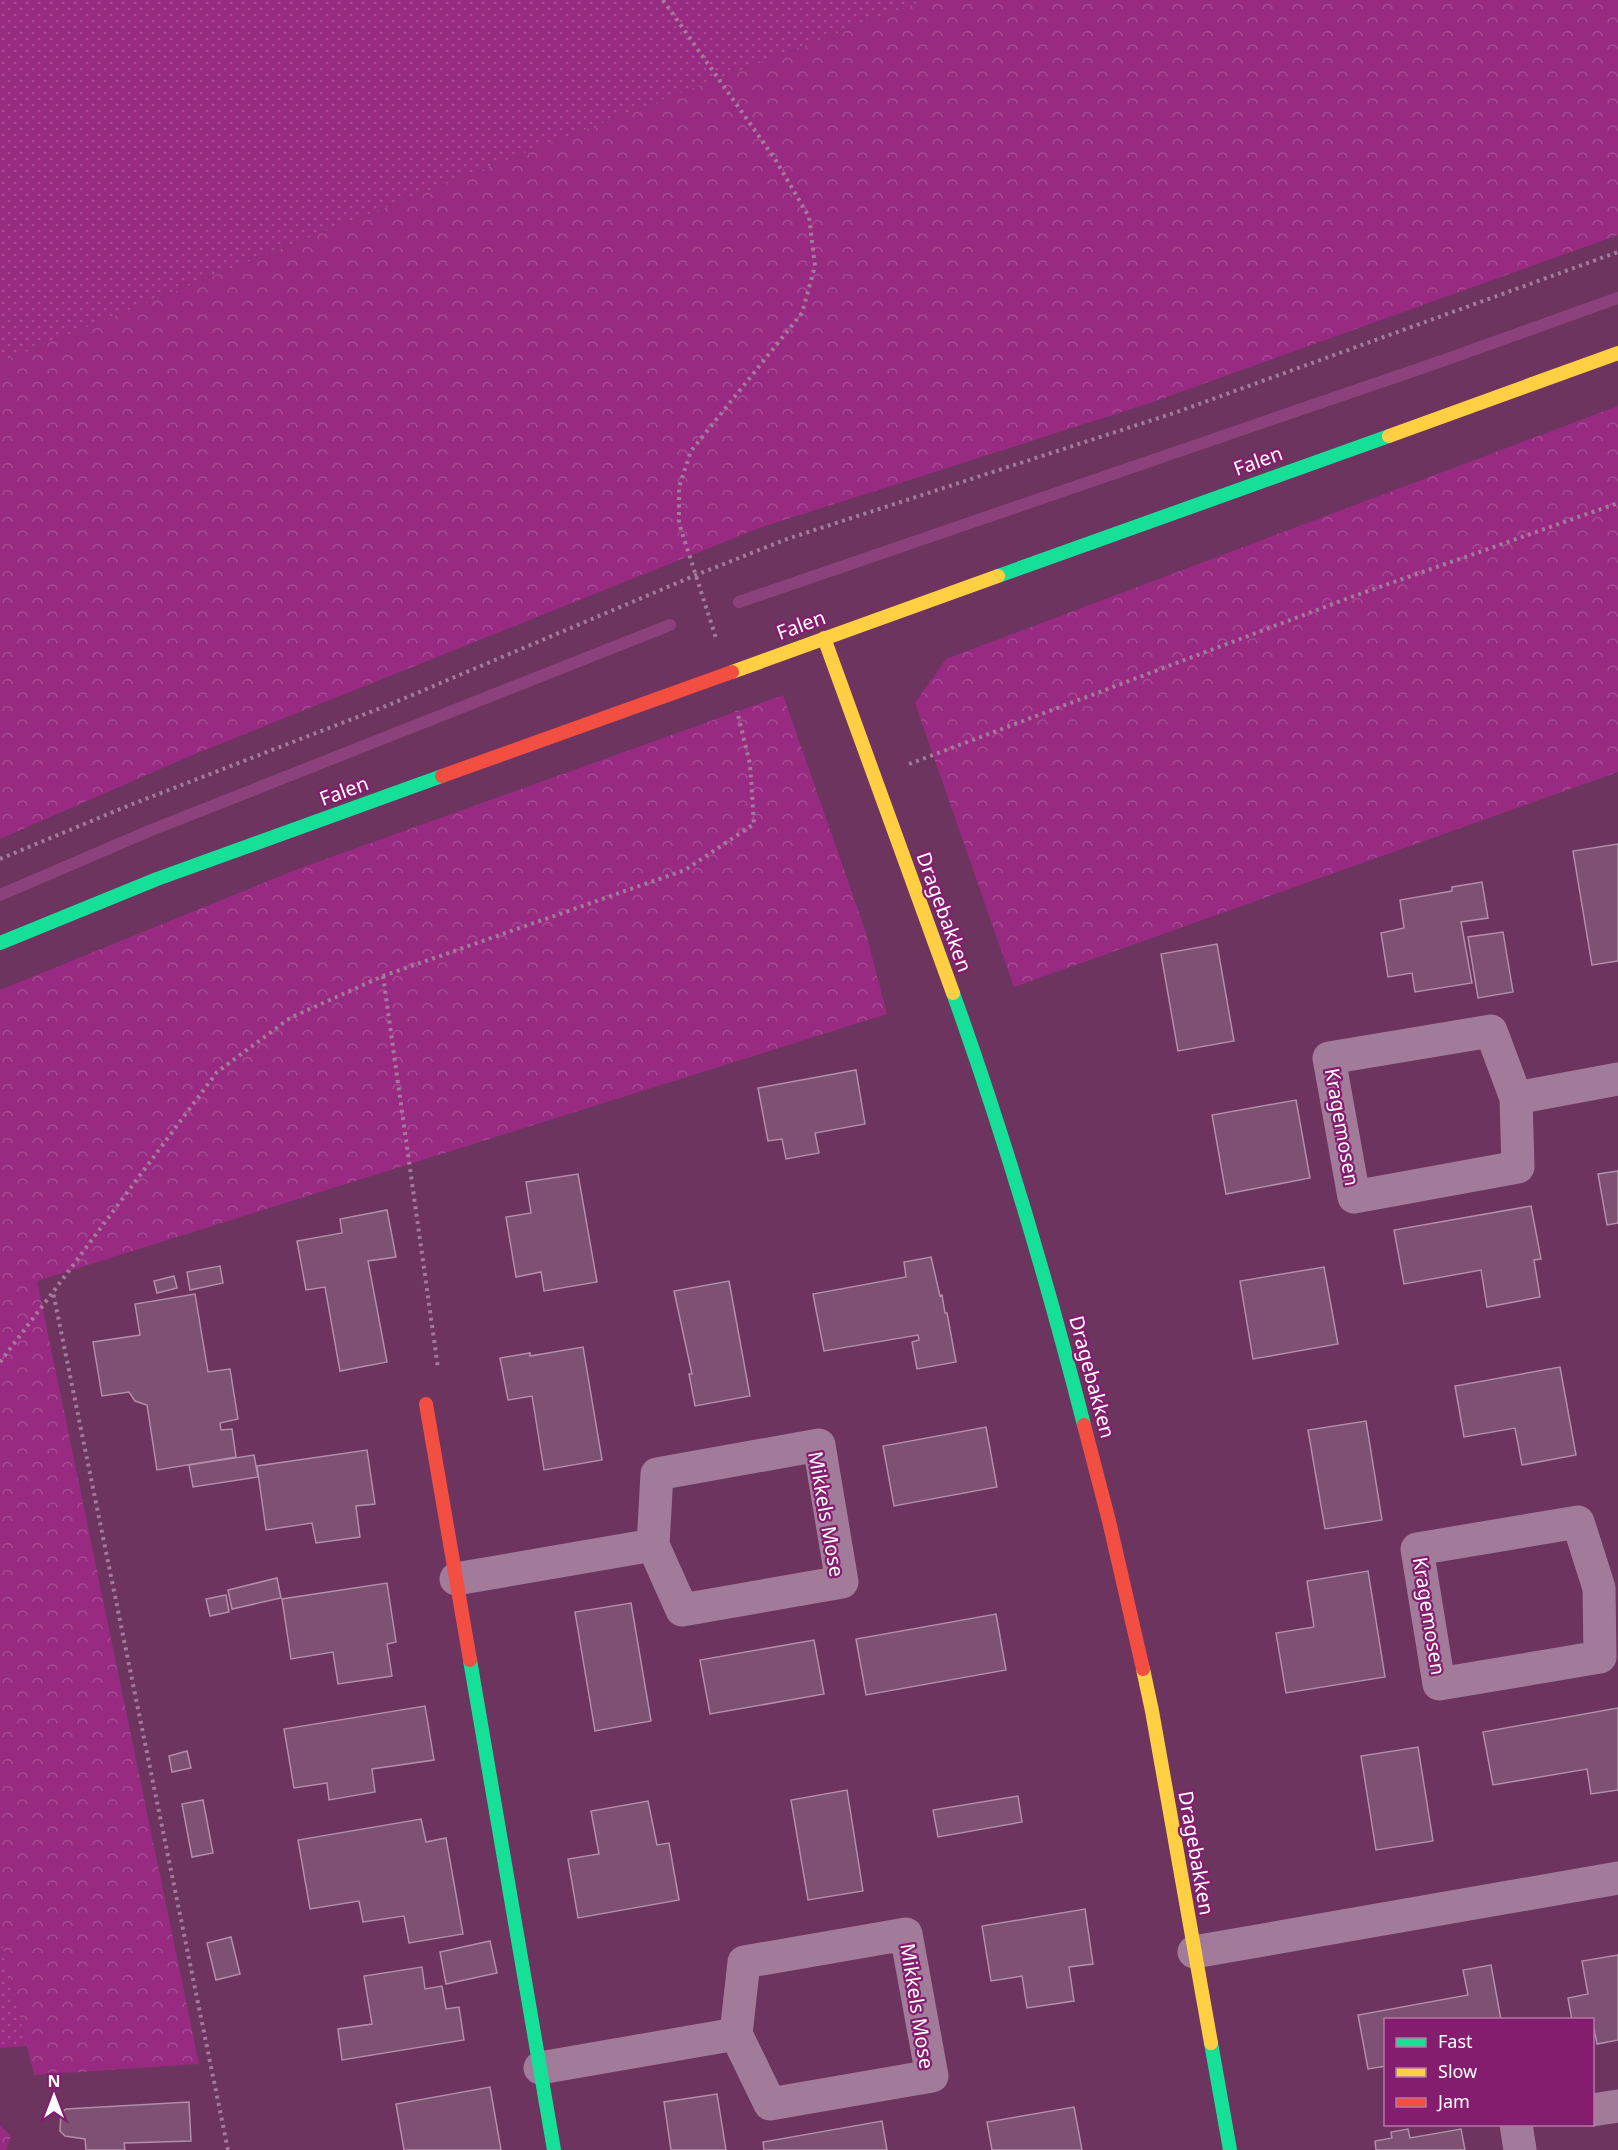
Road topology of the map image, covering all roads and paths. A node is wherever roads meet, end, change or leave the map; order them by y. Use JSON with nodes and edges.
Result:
{"nodes":[{"id":1,"x":663,"y":0,"type":"edge"},
{"id":2,"x":1618,"y":252,"type":"edge"},
{"id":3,"x":1618,"y":353,"type":"edge"},
{"id":4,"x":1618,"y":503,"type":"edge"},
{"id":5,"x":696,"y":575,"type":"junction"},
{"id":6,"x":824,"y":638,"type":"junction"},
{"id":7,"x":727,"y":673,"type":"junction"},
{"id":8,"x":875,"y":777,"type":"junction"},
{"id":9,"x":0,"y":859,"type":"edge"},
{"id":10,"x":0,"y":943,"type":"edge"},
{"id":11,"x":383,"y":976,"type":"junction"},
{"id":12,"x":1618,"y":1079,"type":"edge"},
{"id":13,"x":1516,"y":1098,"type":"junction"},
{"id":14,"x":53,"y":1292,"type":"junction"},
{"id":15,"x":0,"y":1362,"type":"edge"},
{"id":16,"x":426,"y":1404,"type":"joint"},
{"id":17,"x":653,"y":1545,"type":"junction"},
{"id":18,"x":456,"y":1579,"type":"junction"},
{"id":19,"x":1609,"y":1587,"type":"edge"},
{"id":20,"x":1618,"y":1878,"type":"edge"},
{"id":21,"x":1194,"y":1952,"type":"junction"},
{"id":22,"x":736,"y":2034,"type":"junction"},
{"id":23,"x":540,"y":2068,"type":"junction"},
{"id":24,"x":1618,"y":2106,"type":"edge"},
{"id":25,"x":1594,"y":2110,"type":"edge"},
{"id":26,"x":1516,"y":2126,"type":"edge"},
{"id":27,"x":228,"y":2150,"type":"edge"},
{"id":28,"x":554,"y":2150,"type":"edge"},
{"id":29,"x":1230,"y":2150,"type":"edge"},
{"id":30,"x":1520,"y":2150,"type":"edge"}],
"edges":[{"from":1,"to":5,"type":"path"},
{"from":2,"to":5,"type":"path"},
{"from":3,"to":6,"type":"street","name":"Falen"},
{"from":4,"to":8,"type":"path"},
{"from":5,"to":7,"type":"path"},
{"from":5,"to":9,"type":"path"},
{"from":6,"to":7,"type":"street","name":"Falen"},
{"from":6,"to":8,"type":"street","name":"Dragebakken"},
{"from":7,"to":10,"type":"street","name":"Falen"},
{"from":7,"to":11,"type":"path"},
{"from":8,"to":21,"type":"street","name":"Dragebakken"},
{"from":11,"to":14,"type":"path"},
{"from":11,"to":16,"type":"path"},
{"from":12,"to":13,"type":"street"},
{"from":13,"to":13,"type":"street","name":"Kragemosen"},
{"from":14,"to":15,"type":"path"},
{"from":14,"to":27,"type":"path"},
{"from":16,"to":18,"type":"street"},
{"from":17,"to":17,"type":"street","name":"Mikkels Mose"},
{"from":17,"to":18,"type":"street"},
{"from":18,"to":23,"type":"street"},
{"from":19,"to":19,"type":"street","name":"Kragemosen"},
{"from":20,"to":21,"type":"street"},
{"from":21,"to":29,"type":"street","name":"Dragebakken"},
{"from":22,"to":22,"type":"street","name":"Mikkels Mose"},
{"from":22,"to":23,"type":"street"},
{"from":23,"to":28,"type":"street"},
{"from":24,"to":25,"type":"street"},
{"from":26,"to":30,"type":"street"}]}
